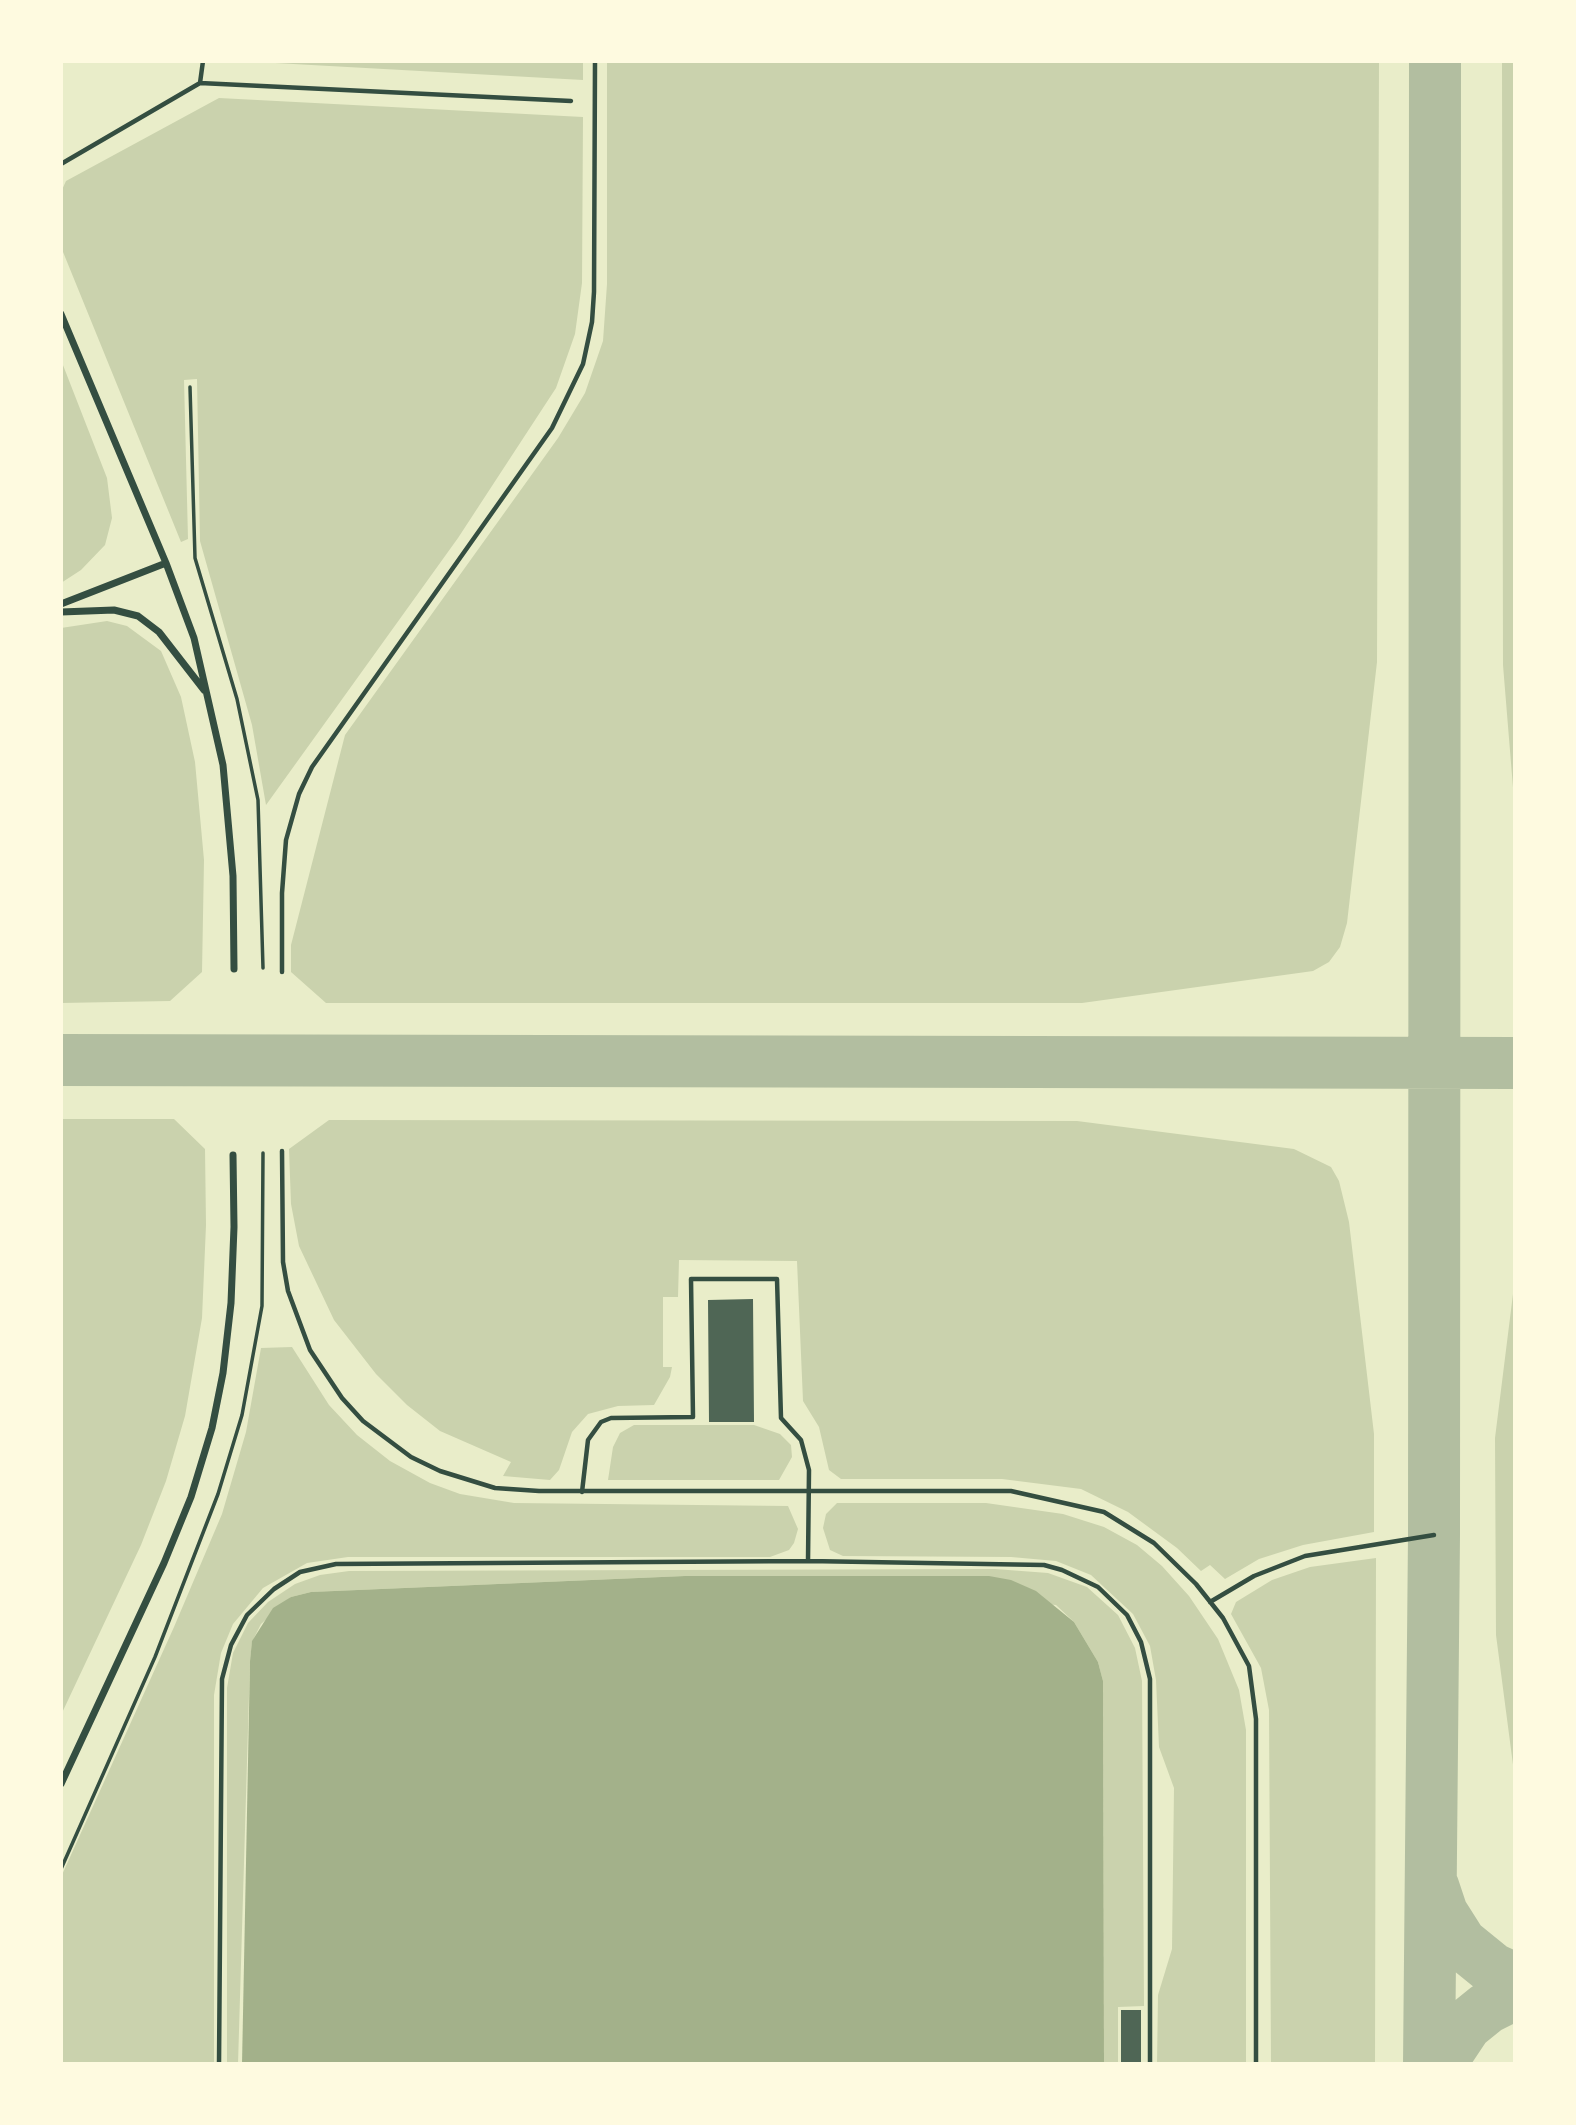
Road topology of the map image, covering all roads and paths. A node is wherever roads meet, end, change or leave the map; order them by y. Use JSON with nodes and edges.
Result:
{"nodes":[{"id":1,"x":203,"y":61,"type":"edge"},
{"id":2,"x":595,"y":61,"type":"edge"},
{"id":3,"x":200,"y":83,"type":"junction"},
{"id":4,"x":571,"y":101,"type":"dead end"},
{"id":5,"x":61,"y":164,"type":"edge"},
{"id":6,"x":61,"y":314,"type":"edge"},
{"id":7,"x":191,"y":387,"type":"dead end"},
{"id":8,"x":166,"y":563,"type":"junction"},
{"id":9,"x":61,"y":604,"type":"edge"},
{"id":10,"x":61,"y":612,"type":"edge"},
{"id":11,"x":207,"y":693,"type":"junction"},
{"id":12,"x":263,"y":968,"type":"dead end"},
{"id":13,"x":234,"y":969,"type":"dead end"},
{"id":14,"x":282,"y":972,"type":"dead end"},
{"id":15,"x":282,"y":1151,"type":"dead end"},
{"id":16,"x":233,"y":1155,"type":"dead end"},
{"id":17,"x":582,"y":1492,"type":"junction"},
{"id":18,"x":809,"y":1492,"type":"junction"},
{"id":19,"x":1434,"y":1535,"type":"dead end"},
{"id":20,"x":808,"y":1561,"type":"junction"},
{"id":21,"x":1210,"y":1602,"type":"junction"},
{"id":22,"x":61,"y":1784,"type":"edge"},
{"id":23,"x":219,"y":2064,"type":"edge"},
{"id":24,"x":1150,"y":2064,"type":"edge"},
{"id":25,"x":1256,"y":2064,"type":"edge"}],
"edges":[{"from":1,"to":3,"type":"lane"},
{"from":2,"to":14,"type":"lane"},
{"from":3,"to":4,"type":"lane"},
{"from":3,"to":5,"type":"lane"},
{"from":6,"to":8,"type":"street"},
{"from":7,"to":12,"type":"path"},
{"from":8,"to":9,"type":"street"},
{"from":8,"to":11,"type":"street"},
{"from":10,"to":11,"type":"street"},
{"from":11,"to":13,"type":"street"},
{"from":15,"to":17,"type":"lane"},
{"from":16,"to":22,"type":"street"},
{"from":17,"to":18,"type":"lane"},
{"from":17,"to":18,"type":"lane"},
{"from":18,"to":20,"type":"lane"},
{"from":18,"to":21,"type":"lane"},
{"from":19,"to":21,"type":"lane"},
{"from":20,"to":23,"type":"lane"},
{"from":20,"to":24,"type":"lane"},
{"from":21,"to":25,"type":"lane"}]}
